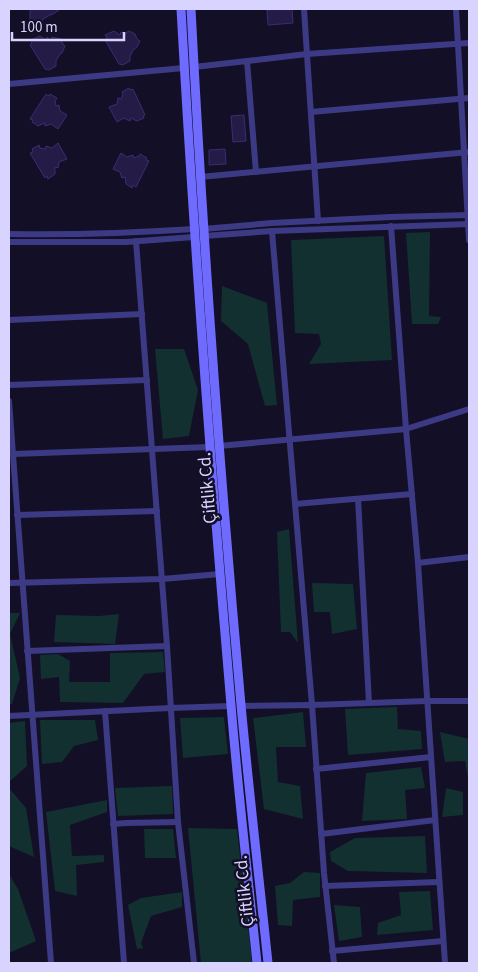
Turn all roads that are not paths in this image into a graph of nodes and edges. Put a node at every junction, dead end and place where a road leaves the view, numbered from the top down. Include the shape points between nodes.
1 (181, 9) edge
2 (190, 9) edge
3 (304, 9) edge
4 (456, 9) edge
5 (458, 43) junction
6 (469, 43) edge
7 (306, 54) junction
8 (247, 61) junction
9 (189, 67) junction
10 (9, 84) edge
11 (469, 98) edge
12 (461, 99) junction
13 (310, 112) junction
14 (467, 152) edge
15 (314, 166) junction
16 (256, 172) junction
17 (200, 177) junction
18 (468, 215) edge
19 (318, 221) junction
20 (469, 224) edge
21 (391, 226) junction
22 (272, 231) junction
23 (199, 233) junction
24 (9, 234) edge
25 (469, 240) edge
26 (136, 241) junction
27 (9, 242) edge
28 (142, 314) junction
29 (9, 320) edge
30 (147, 380) junction
31 (9, 385) edge
32 (9, 401) edge
33 (469, 409) edge
34 (406, 429) junction
35 (289, 441) junction
36 (215, 446) junction
37 (152, 449) junction
38 (13, 454) junction
39 (412, 494) junction
40 (358, 499) junction
41 (295, 504) junction
42 (157, 511) junction
43 (17, 515) junction
44 (469, 557) edge
45 (418, 563) junction
46 (220, 574) junction
47 (162, 579) junction
48 (22, 582) junction
49 (9, 583) edge
50 (167, 646) junction
51 (28, 650) junction
52 (427, 701) junction
53 (469, 701) edge
54 (369, 703) junction
55 (312, 705) junction
56 (231, 706) junction
57 (242, 706) junction
58 (170, 708) junction
59 (104, 711) junction
60 (32, 715) junction
61 (9, 716) edge
62 (431, 756) junction
63 (316, 769) junction
64 (435, 820) junction
65 (178, 822) junction
66 (113, 824) junction
67 (321, 834) junction
68 (439, 882) junction
69 (326, 886) junction
70 (443, 940) junction
71 (332, 951) junction
72 (51, 963) edge
73 (124, 963) edge
74 (194, 963) edge
75 (257, 963) edge
76 (268, 963) edge
77 (334, 963) edge
78 (445, 963) edge

1 - 9 street, Çiftlik Cd.
2 - 9 street, Çiftlik Cd.
3 - 7 street
4 - 5 street
5 - 6 street
5 - 7 street
5 - 12 street
7 - 8 street
7 - 13 street
8 - 9 street
8 - 16 street
9 - 10 street
9 - 17 street, Çiftlik Cd.
9 - 23 street, Çiftlik Cd.
11 - 12 street
12 - 13 street
12 - 14 street
13 - 15 street
14 - 15 street
14 - 18 street
15 - 16 street
15 - 19 street
16 - 17 street
17 - 23 street, Çiftlik Cd.
18 - 19 street
18 - 20 street
19 - 23 street
20 - 21 street
20 - 25 street
21 - 22 street
21 - 34 street
22 - 23 street
22 - 35 street
23 - 24 street
23 - 26 street
23 - 36 street, Çiftlik Cd.
26 - 27 street
26 - 28 street
28 - 29 street
28 - 30 street
30 - 31 street
30 - 37 street
32 - 38 street
33 - 34 street
34 - 35 street
34 - 39 street
35 - 36 street
35 - 41 street
36 - 37 street
36 - 46 street, Çiftlik Cd.
36 - 57 street, Çiftlik Cd.
37 - 38 street
37 - 42 street
38 - 43 street
39 - 40 street
39 - 45 street
40 - 41 street
40 - 54 street
41 - 55 street
42 - 43 street
42 - 47 street
43 - 48 street
44 - 45 street
45 - 52 street
46 - 47 street
46 - 56 street, Çiftlik Cd.
47 - 48 street
47 - 50 street
48 - 49 street
48 - 51 street
50 - 51 street
50 - 58 street
51 - 60 street
52 - 53 street
52 - 54 street
52 - 62 street
54 - 55 street
55 - 57 street
55 - 63 street
56 - 57 street
56 - 58 street
56 - 75 street, Çiftlik Cd.
57 - 76 street, Çiftlik Cd.
58 - 59 street
58 - 65 street
59 - 60 street
59 - 66 street
60 - 61 street
60 - 72 street
62 - 63 street
62 - 64 street
63 - 67 street
64 - 67 street
64 - 68 street
65 - 66 street
65 - 74 street
66 - 73 street
67 - 69 street
68 - 69 street
68 - 70 street
69 - 71 street
70 - 71 street
70 - 78 street
71 - 77 street

